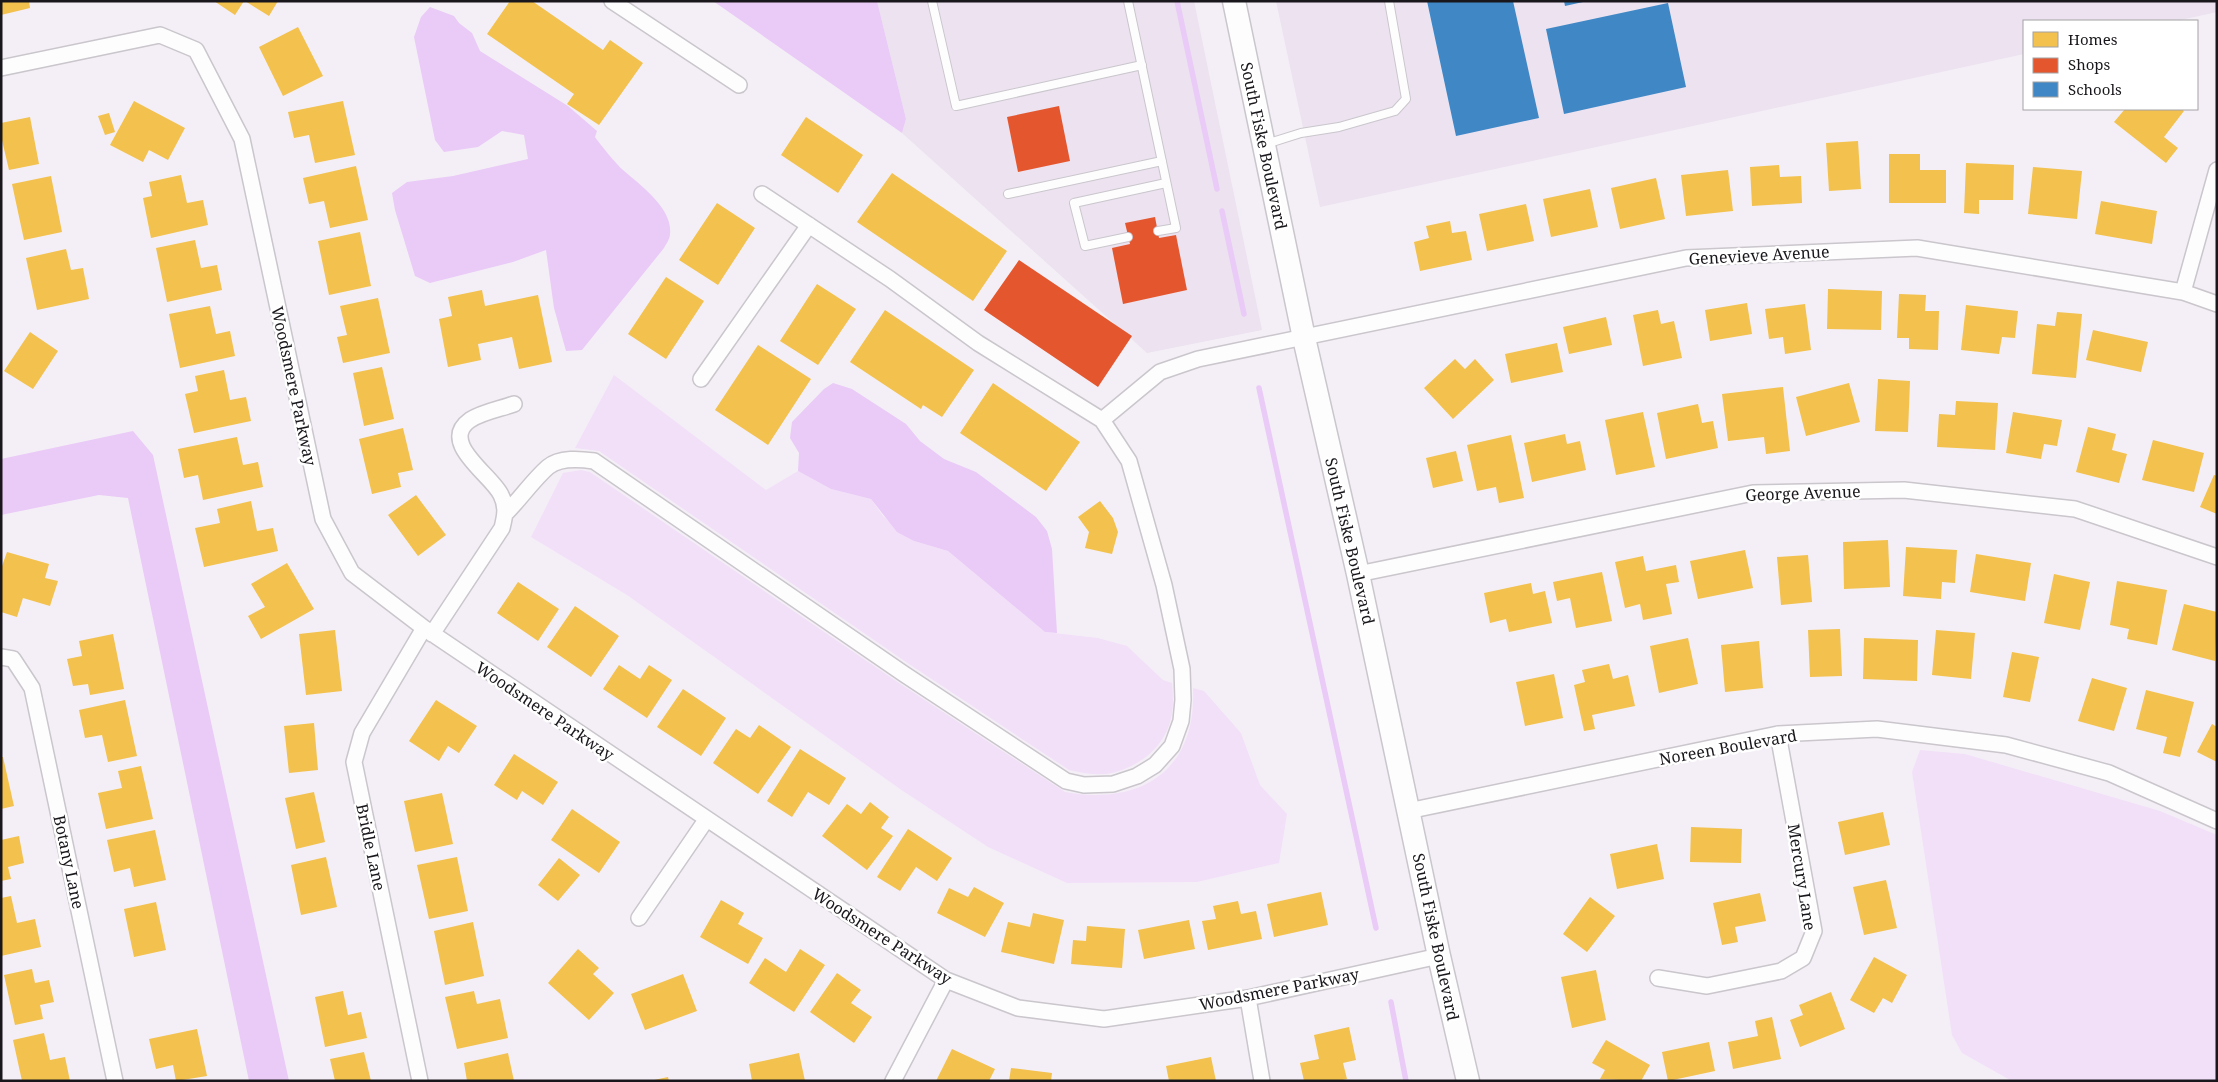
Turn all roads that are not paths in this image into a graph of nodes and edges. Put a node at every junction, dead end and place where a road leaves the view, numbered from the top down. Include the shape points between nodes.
1 (612, 1) edge
2 (932, 1) edge
3 (1128, 1) edge
4 (1234, 1) edge
5 (1389, 1) edge
6 (1142, 65) junction
7 (1, 68) edge
8 (738, 85) dead end
9 (1264, 145) junction
10 (1162, 161) junction
11 (2217, 170) edge
12 (1166, 183) junction
13 (762, 194) dead end
14 (1008, 194) dead end
15 (809, 225) junction
16 (1158, 231) dead end
17 (1128, 237) dead end
18 (2184, 292) junction
19 (2217, 304) edge
20 (1304, 338) junction
21 (701, 379) dead end
22 (514, 404) dead end
23 (1102, 420) junction
24 (506, 513) junction
25 (2217, 557) edge
26 (1358, 574) junction
27 (428, 631) junction
28 (1, 657) edge
29 (1778, 734) junction
30 (1408, 811) junction
31 (706, 820) junction
32 (2217, 821) edge
33 (639, 918) dead end
34 (1439, 956) junction
35 (1658, 978) dead end
36 (946, 980) junction
37 (1248, 998) junction
38 (115, 1081) edge
39 (420, 1081) edge
40 (893, 1081) edge
41 (1262, 1081) edge
42 (1468, 1081) edge

1 - 8 street
2 - 6 lane via 956,106
3 - 6 lane
4 - 9 main road, South Fiske Boulevard
5 - 9 lane via 1406,99 1395,111
6 - 10 lane
7 - 27 street, Woodsmere Parkway via 160,36 196,50 242,139 323,519 352,573
9 - 20 main road, South Fiske Boulevard
10 - 12 lane
10 - 14 lane
11 - 18 street
12 - 16 lane via 1176,228
12 - 17 lane via 1074,203 1086,246
13 - 15 street
15 - 21 street
15 - 23 street via 978,344
18 - 19 street, Genevieve Avenue
18 - 20 street, Genevieve Avenue via 1918,248 1686,258
20 - 23 street, Genevieve Avenue via 1198,359 1160,372
20 - 26 main road, South Fiske Boulevard
22 - 24 street via 471,420 462,428 460,439 472,462 501,494
23 - 24 street via 1130,461 1164,586 1182,669 1183,700 1181,721 1172,746 1155,765 1137,776 1113,784 1084,785 1066,781 594,461 567,460 550,466
24 - 27 street, Bridle Lane via 502,528
25 - 26 street, George Avenue via 2075,510 1885,490 1753,493
26 - 30 main road, South Fiske Boulevard
27 - 31 street, Woodsmere Parkway
27 - 39 street, Bridle Lane via 362,733 354,762
28 - 38 street, Botany Lane via 12,660 32,688
29 - 30 street, Noreen Boulevard
29 - 32 street, Noreen Boulevard via 1877,729 2006,745 2109,773
29 - 35 street, Mercury Lane via 1814,932 1803,958 1782,971 1707,986
30 - 34 main road, South Fiske Boulevard
31 - 33 street
31 - 36 street, Woodsmere Parkway
34 - 37 street, Woodsmere Parkway
34 - 42 main road, South Fiske Boulevard
36 - 37 street, Woodsmere Parkway via 1018,1008 1104,1019
36 - 40 street
37 - 41 street

